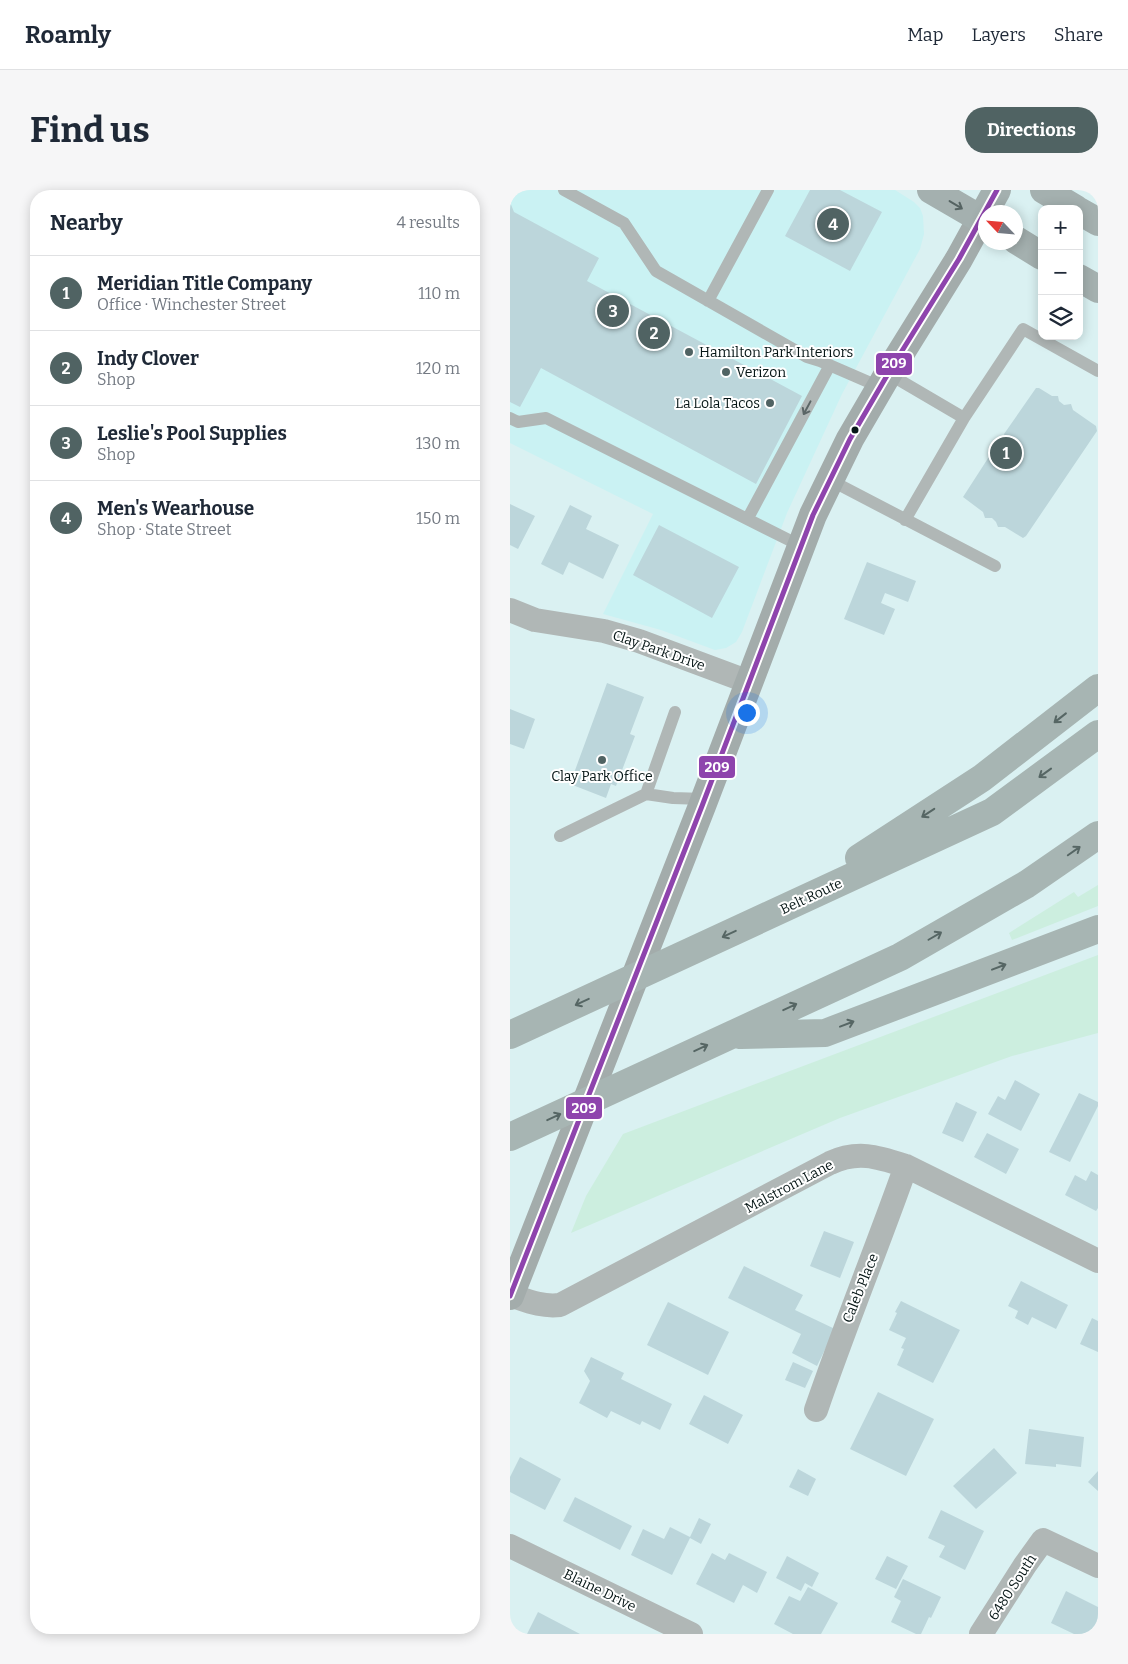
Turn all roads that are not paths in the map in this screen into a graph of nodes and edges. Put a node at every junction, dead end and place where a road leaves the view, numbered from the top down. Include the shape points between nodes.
1 (564, 190) edge
2 (768, 190) edge
3 (931, 190) edge
4 (997, 190) edge
5 (1044, 190) edge
6 (990, 205) edge
7 (1069, 205) edge
8 (1083, 213) edge
9 (978, 218) edge
10 (1098, 222) edge
11 (978, 229) edge
12 (1023, 244) edge
13 (1038, 254) edge
14 (1083, 280) edge
15 (1098, 289) edge
16 (708, 301) junction
17 (830, 365) junction
18 (1098, 371) edge
19 (884, 380) junction
20 (510, 418) edge
21 (964, 418) junction
22 (830, 480) junction
23 (748, 518) junction
24 (905, 520) junction
25 (801, 546) junction
26 (995, 566) dead end
27 (510, 610) edge
28 (749, 682) junction
29 (1098, 688) edge
30 (675, 712) dead end
31 (1098, 734) edge
32 (646, 794) junction
33 (703, 802) junction
34 (1098, 835) edge
35 (560, 836) dead end
36 (774, 913) junction
37 (1098, 929) edge
38 (729, 1035) junction
39 (510, 1036) edge
40 (510, 1137) edge
41 (906, 1166) junction
42 (1098, 1261) edge
43 (510, 1295) edge
44 (816, 1410) dead end
45 (510, 1546) edge
46 (1098, 1566) edge
47 (691, 1634) edge
48 (981, 1634) edge

1 - 16 lane via 624,223 656,271
2 - 16 lane
3 -> 9 main road
4 - 6 main road
5 - 7 main road
8 - 10 main road
11 - 19 main road
12 - 13 main road
14 - 15 main road
16 - 17 lane via 807,357
17 - 19 lane
17 -> 23 lane
18 - 21 lane via 1023,329
19 - 21 lane
19 - 22 main road
20 - 23 lane via 518,422 546,418
21 - 24 lane
22 - 24 lane
22 - 25 main road
23 - 25 lane
24 - 26 lane
25 - 28 main road
27 - 28 street, Clay Park Drive via 535,620 604,631 639,641
28 - 33 main road
29 -> 36 highway via 982,778
30 - 32 lane
31 -> 36 highway, Belt Route via 992,812
32 - 33 lane
32 - 35 lane
33 - 43 main road
38 -> 34 highway via 900,956 1027,884
36 -> 39 highway, Belt Route
38 -> 37 highway via 825,1033
40 -> 38 highway
41 - 42 street, Malstrom Lane
41 - 43 street, Malstrom Lane via 862,1155 844,1157 560,1305 548,1307
41 - 44 street, Caleb Place
45 - 47 street, Blaine Drive
46 - 48 street, 6480 South via 1043,1540

